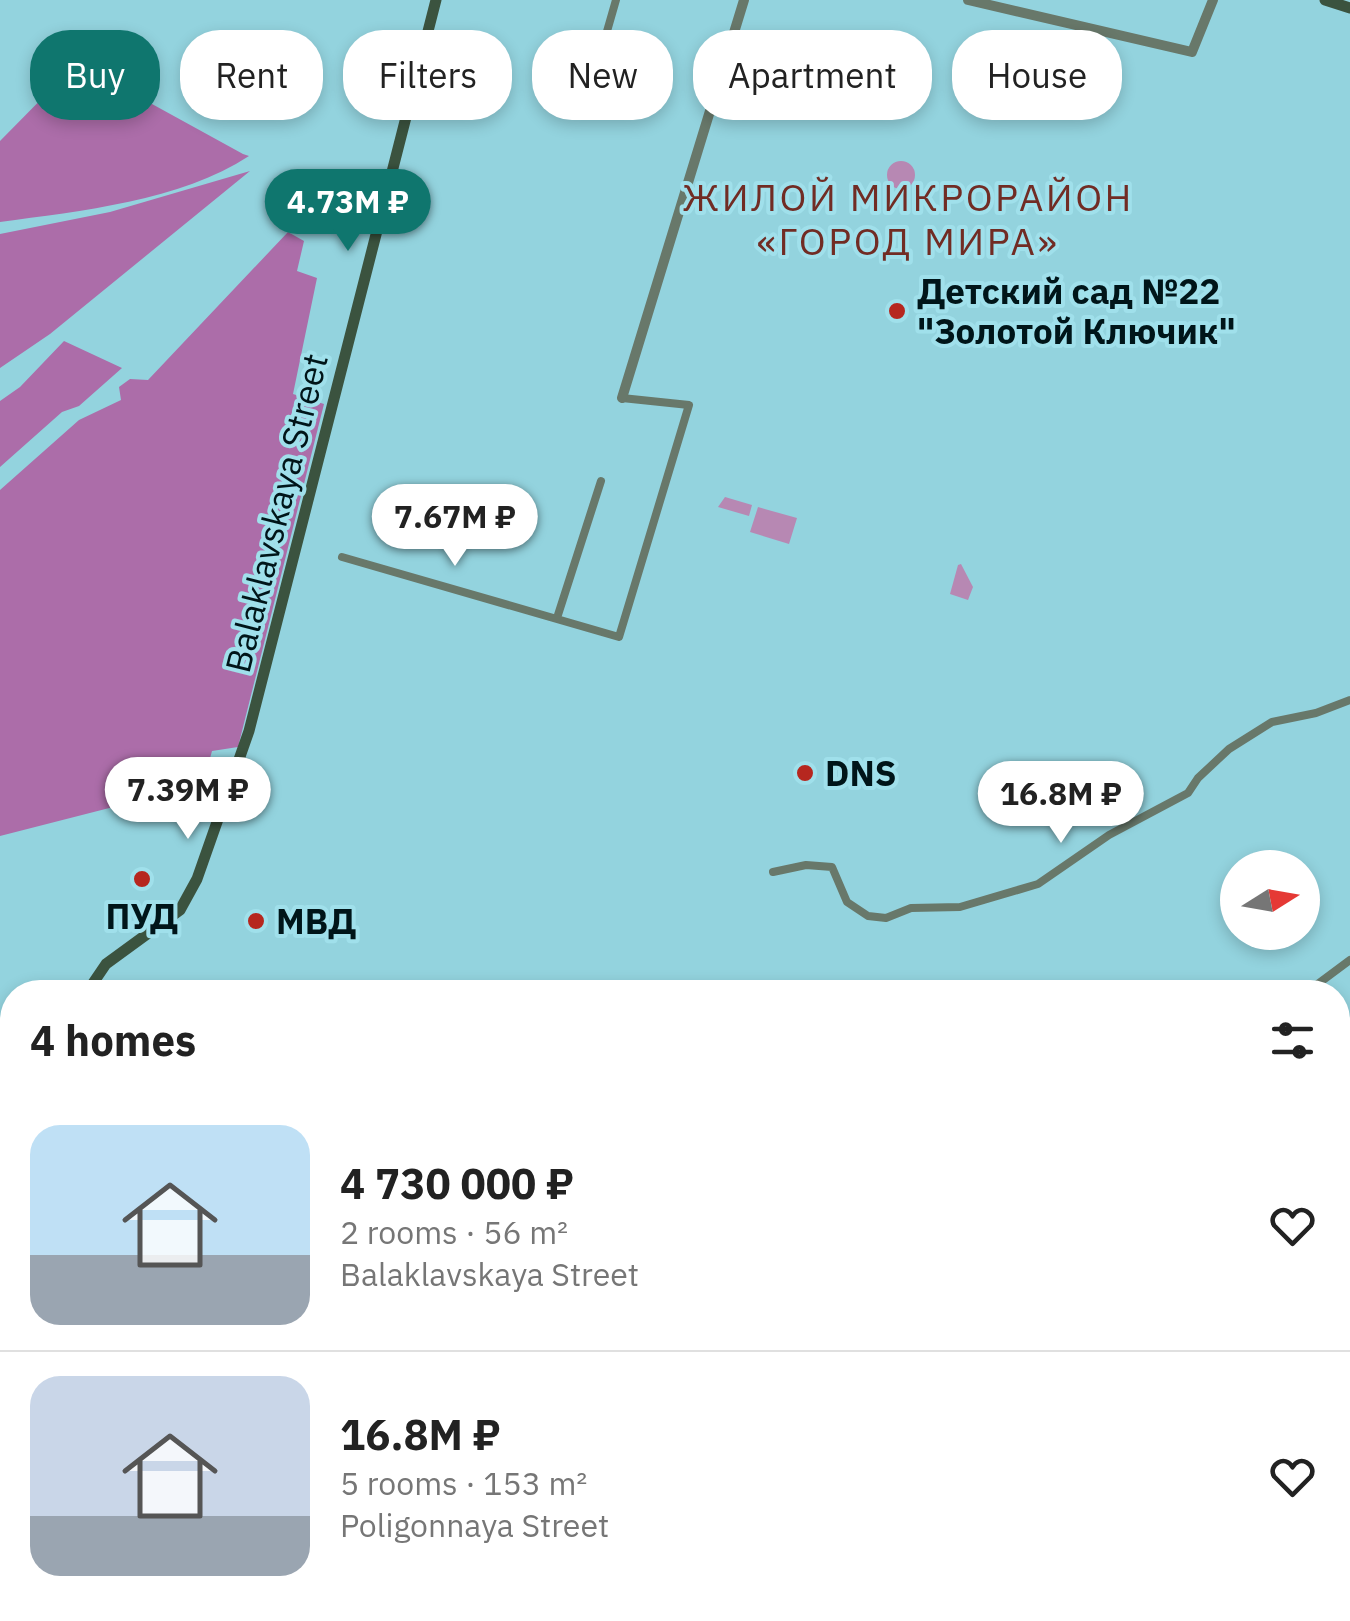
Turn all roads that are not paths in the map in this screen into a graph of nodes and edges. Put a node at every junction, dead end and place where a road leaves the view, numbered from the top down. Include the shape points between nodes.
1 (436, 0) edge
2 (616, 0) edge
3 (744, 0) edge
4 (968, 0) edge
5 (1214, 0) edge
6 (1324, 0) edge
7 (1350, 8) edge
8 (607, 30) edge
9 (622, 398) joint
10 (601, 481) dead end
11 (342, 557) dead end
12 (557, 618) junction
13 (1350, 700) edge
14 (773, 872) dead end
15 (1350, 960) edge
16 (95, 980) edge
17 (1323, 980) edge

1 - 16 main road, Balaklavskaya Street via 249,731 198,879 180,910 106,964
2 - 8 street
3 - 9 street
4 - 5 street via 1192,52
6 - 7 main road
9 - 12 street via 689,405 684,426 619,636
10 - 12 street
11 - 12 street
13 - 14 street via 1272,722 1229,749 1188,793 1108,835 1038,884 960,907 911,908 886,918 847,902 832,867
15 - 17 street

